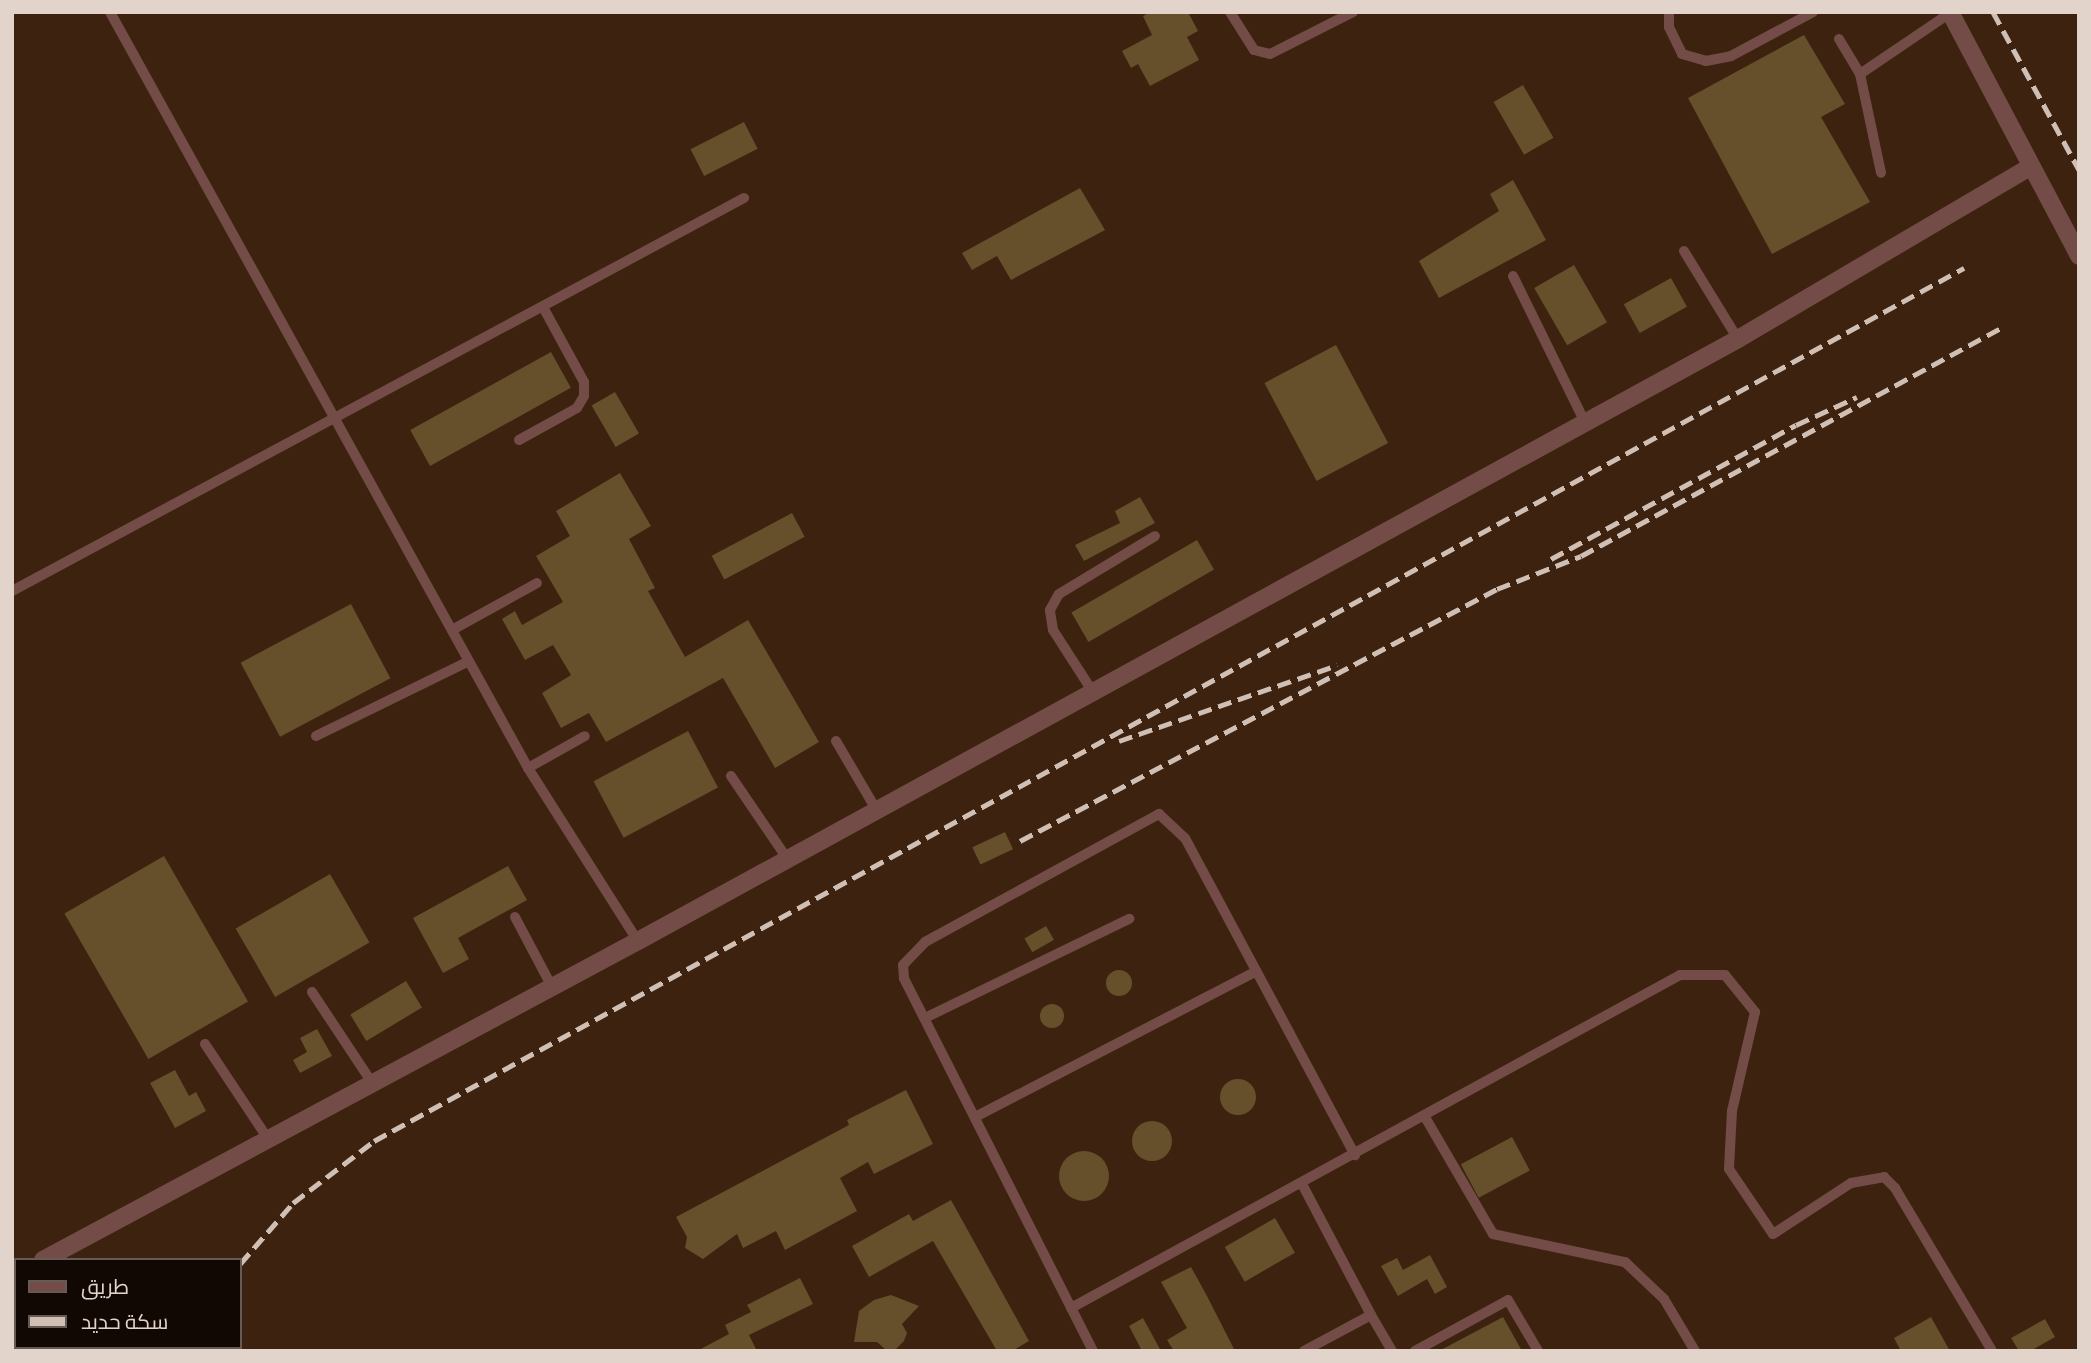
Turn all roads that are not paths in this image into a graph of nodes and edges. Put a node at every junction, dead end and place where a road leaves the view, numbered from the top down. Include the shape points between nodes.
1 (110, 12) edge
2 (1230, 12) edge
3 (1353, 12) edge
4 (1669, 12) edge
5 (1813, 12) edge
6 (1950, 13) edge
7 (1839, 39) dead end
8 (1860, 74) junction
9 (2031, 167) junction
10 (1881, 173) dead end
11 (744, 198) dead end
12 (1684, 251) dead end
13 (2079, 256) edge
14 (1513, 276) dead end
15 (543, 307) junction
16 (1738, 339) junction
17 (335, 419) junction
18 (1584, 420) junction
19 (519, 440) dead end
20 (1156, 536) dead end
21 (537, 583) dead end
22 (12, 591) edge
23 (452, 630) junction
24 (469, 662) junction
25 (1091, 689) junction
26 (316, 736) dead end
27 (585, 736) dead end
28 (836, 741) dead end
29 (528, 768) junction
30 (731, 776) dead end
31 (877, 811) junction
32 (786, 857) junction
33 (514, 917) dead end
34 (1129, 919) dead end
35 (638, 942) junction
36 (1255, 972) junction
37 (552, 987) junction
38 (312, 992) dead end
39 (927, 1017) junction
40 (205, 1044) dead end
41 (371, 1081) junction
42 (977, 1116) junction
43 (1425, 1116) junction
44 (268, 1139) junction
45 (1355, 1154) junction
46 (1302, 1184) junction
47 (47, 1258) edge
48 (1071, 1308) junction
49 (1371, 1315) junction
50 (1093, 1351) edge
51 (1304, 1351) edge
52 (1392, 1351) edge
53 (1415, 1351) edge
54 (1538, 1351) edge
55 (1695, 1351) edge
56 (1993, 1351) edge

1 - 17 lane
2 - 3 lane via 1254,50 1270,54
4 - 5 lane via 1669,27 1682,54 1706,61 1731,56
6 - 8 lane
6 - 9 street
7 - 8 lane
8 - 10 lane
9 - 13 street
9 - 16 street
11 - 15 lane
12 - 16 lane
14 - 18 lane
15 - 17 lane
15 - 19 lane via 584,382 584,396 577,408
16 - 18 street
17 - 22 lane
17 - 23 lane
18 - 25 street
20 - 25 lane via 1059,594 1049,610 1052,630
21 - 23 lane
23 - 24 lane
24 - 26 lane
24 - 29 lane
25 - 31 street
27 - 29 lane
28 - 31 lane
29 - 35 lane
30 - 32 lane
31 - 32 street
32 - 35 street
33 - 37 lane
34 - 39 lane
35 - 37 street
36 - 39 lane via 1185,838 1159,814 909,954 903,965 904,978
36 - 42 lane
36 - 45 lane
37 - 41 street
38 - 41 lane
39 - 42 lane
40 - 44 lane
41 - 44 street
42 - 48 lane
43 - 45 lane
43 - 55 lane via 1493,1234 1625,1262 1664,1299
43 - 56 lane via 1681,975 1725,975 1755,1012 1732,1111 1729,1169 1773,1234 1851,1183 1884,1177
44 - 47 street
45 - 46 lane
46 - 48 lane
46 - 49 lane
48 - 50 lane
49 - 51 lane
49 - 52 lane
53 - 54 lane via 1508,1300

